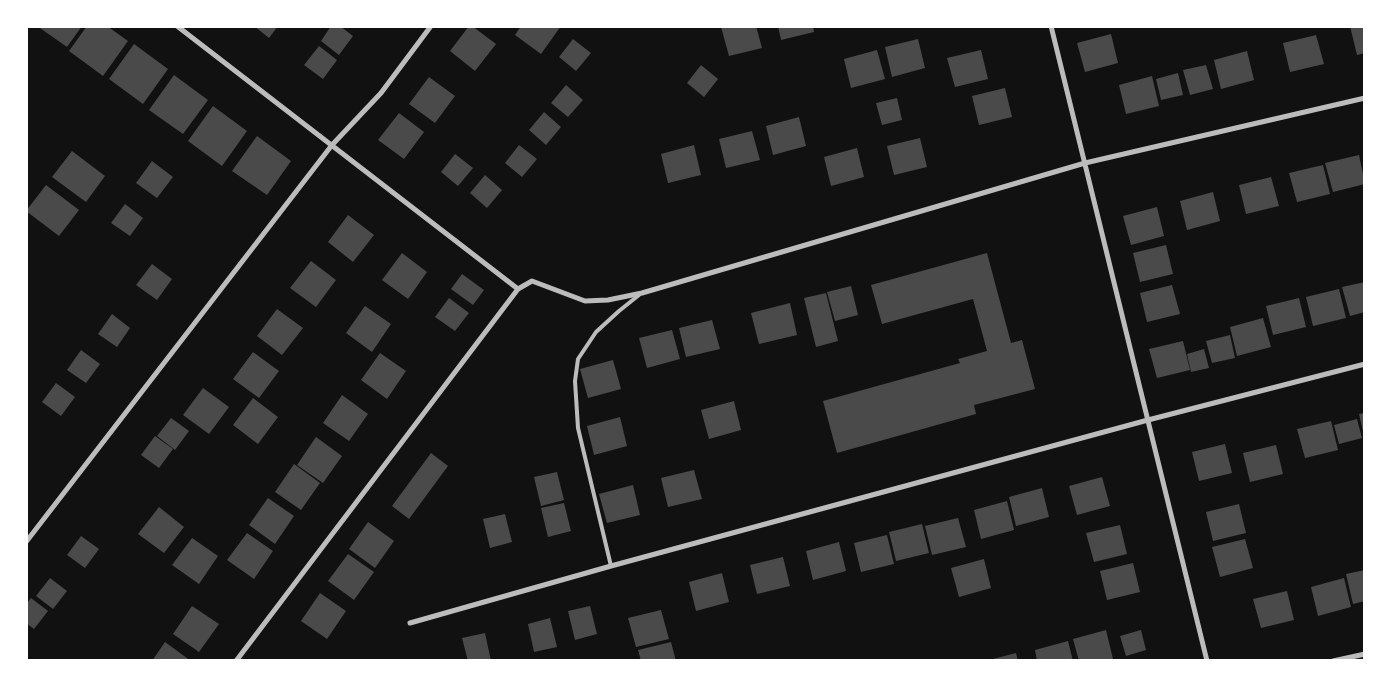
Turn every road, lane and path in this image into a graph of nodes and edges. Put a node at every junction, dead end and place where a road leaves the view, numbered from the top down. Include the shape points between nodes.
1 (177, 26) edge
2 (431, 26) edge
3 (1051, 26) edge
4 (1365, 98) edge
5 (332, 145) junction
6 (1085, 163) junction
7 (518, 289) junction
8 (642, 293) junction
9 (1365, 364) edge
10 (1148, 420) junction
11 (26, 542) edge
12 (611, 566) junction
13 (410, 623) dead end
14 (1365, 654) edge
15 (1205, 660) edge
16 (236, 661) edge
17 (1333, 661) edge

1 - 5 street
2 - 5 street via 381,93
3 - 6 street
4 - 6 street
5 - 7 street
5 - 11 street
6 - 8 street
6 - 10 street
7 - 8 street via 532,281 585,301
7 - 16 street
8 - 12 lane via 596,332 578,359 575,382 578,428
9 - 10 street
10 - 12 street
10 - 15 street
12 - 13 street
14 - 17 street

